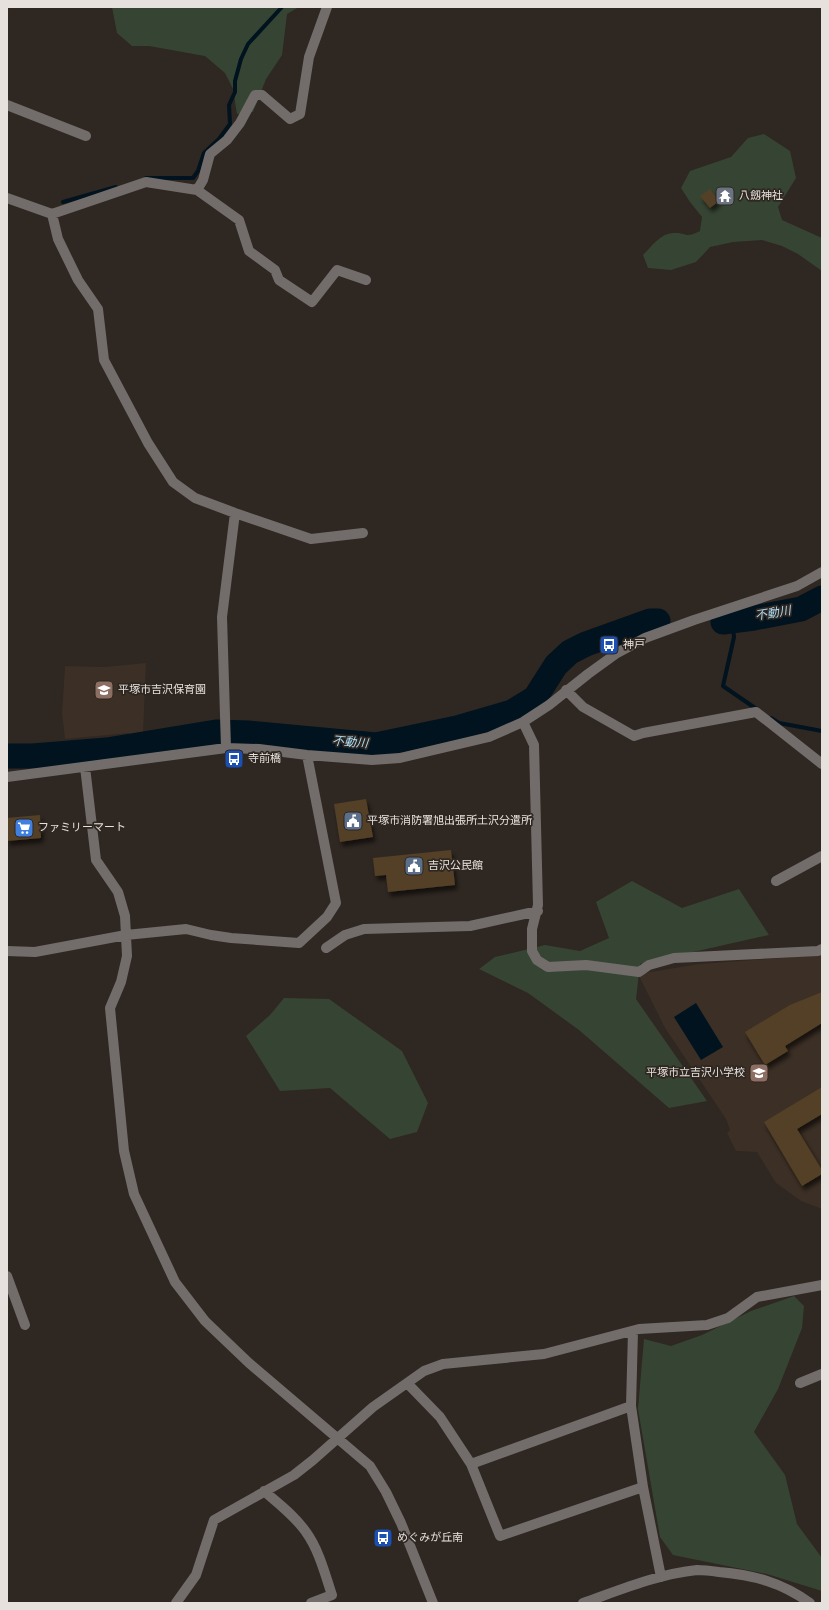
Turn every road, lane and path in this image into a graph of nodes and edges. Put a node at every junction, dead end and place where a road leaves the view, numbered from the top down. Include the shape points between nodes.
1 (327, 7) edge
2 (7, 105) edge
3 (86, 136) dead end
4 (198, 190) junction
5 (7, 198) edge
6 (52, 214) junction
7 (366, 280) dead end
8 (235, 513) junction
9 (363, 533) dead end
10 (822, 572) edge
11 (566, 690) junction
12 (523, 722) junction
13 (226, 748) junction
14 (307, 755) junction
15 (822, 764) edge
16 (85, 767) junction
17 (7, 777) edge
18 (822, 856) edge
19 (776, 881) dead end
20 (538, 911) junction
21 (126, 935) junction
22 (326, 948) dead end
23 (822, 949) edge
24 (7, 951) edge
25 (7, 1276) edge
26 (822, 1285) edge
27 (25, 1325) dead end
28 (633, 1331) junction
29 (822, 1374) edge
30 (407, 1383) junction
31 (800, 1383) dead end
32 (631, 1406) junction
33 (337, 1439) junction
34 (471, 1464) junction
35 (643, 1487) junction
36 (264, 1491) junction
37 (661, 1577) junction
38 (176, 1603) edge
39 (311, 1603) edge
40 (433, 1603) edge
41 (583, 1603) edge
42 (810, 1603) edge

1 - 4 street via 309,57 300,114 290,119 262,95 255,95 227,140 210,154
2 - 3 street
4 - 6 street via 146,182
4 - 7 street via 239,220 249,251 275,270 279,280 312,302 337,270
5 - 6 street
6 - 8 street via 61,246 78,280 98,310 104,360 148,443 173,482 195,498
8 - 9 street via 311,539
8 - 13 street via 222,617
10 - 11 street via 797,586 644,638 617,653
11 - 12 street via 549,706
11 - 15 street via 583,707 634,736 756,712
12 - 14 street via 489,737 400,758 372,760
12 - 20 street via 534,745
13 - 14 street
13 - 16 street
14 - 21 street via 336,903 327,917 299,943 225,937 186,929
16 - 17 street
16 - 21 street via 96,860 118,892 125,916
18 - 19 street
20 - 22 street via 470,926 364,930 345,935
20 - 23 street via 532,929 532,951 537,960 548,966 586,965 639,972 649,965 674,958
21 - 24 street via 35,952
21 - 33 street via 127,956 121,982 110,1008 124,1151 134,1194 175,1282 205,1321
25 - 27 street
26 - 28 street via 757,1297 728,1318 707,1325
28 - 30 street via 544,1354 443,1364 424,1371
28 - 32 street
29 - 31 street
30 - 33 street via 373,1406
30 - 34 street via 440,1417
32 - 34 street
32 - 35 street
33 - 36 street via 294,1475
33 - 40 street via 370,1466 386,1492
34 - 35 street via 500,1536
35 - 37 street
36 - 38 street via 214,1520 196,1575
36 - 39 street via 306,1532 317,1552 332,1595
37 - 41 street
37 - 42 street via 698,1570 743,1574 776,1583

